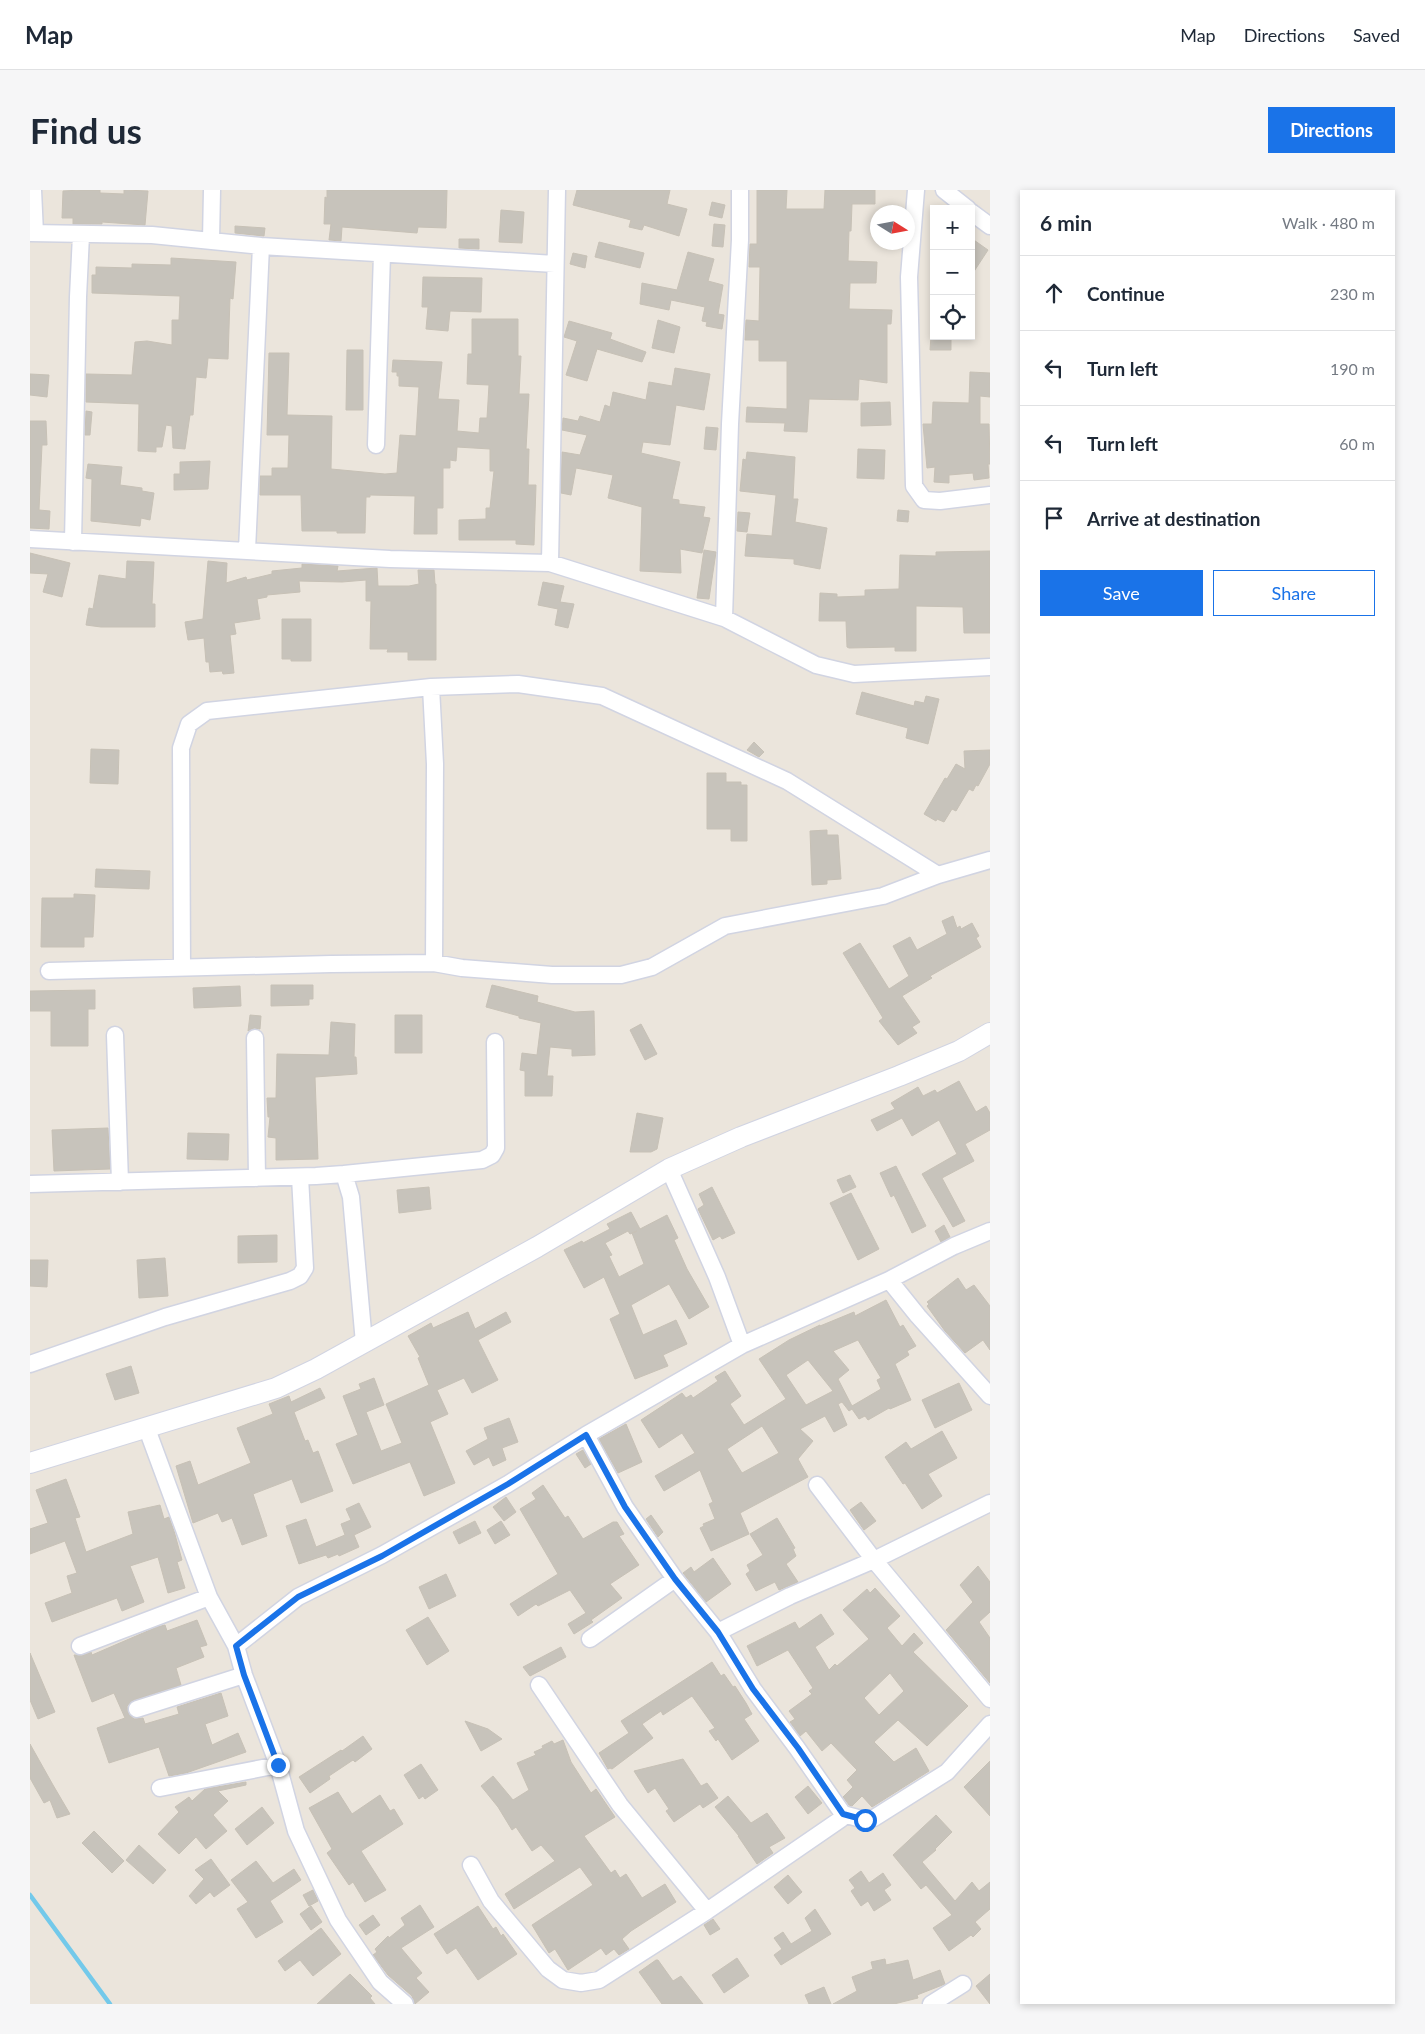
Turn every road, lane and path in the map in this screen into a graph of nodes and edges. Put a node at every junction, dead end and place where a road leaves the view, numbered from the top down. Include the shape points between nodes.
1 (33, 190) edge
2 (212, 190) edge
3 (557, 190) edge
4 (740, 190) edge
5 (916, 190) edge
6 (944, 190) edge
7 (963, 205) edge
8 (975, 215) edge
9 (990, 226) edge
10 (32, 233) edge
11 (82, 235) junction
12 (211, 241) junction
13 (261, 246) junction
14 (382, 254) junction
15 (555, 264) junction
16 (376, 445) dead end
17 (990, 495) edge
18 (30, 540) edge
19 (73, 542) junction
20 (247, 550) junction
21 (550, 563) junction
22 (724, 618) junction
23 (990, 667) edge
24 (431, 687) junction
25 (990, 860) edge
26 (938, 876) junction
27 (434, 963) junction
28 (182, 968) junction
29 (49, 971) dead end
30 (990, 1032) edge
31 (115, 1035) dead end
32 (255, 1038) dead end
33 (495, 1042) dead end
34 (669, 1169) junction
35 (344, 1174) junction
36 (300, 1177) junction
37 (257, 1178) junction
38 (120, 1182) junction
39 (30, 1184) edge
40 (990, 1231) edge
41 (889, 1280) junction
42 (364, 1343) junction
43 (742, 1344) junction
44 (30, 1364) edge
45 (990, 1396) edge
46 (147, 1429) junction
47 (586, 1435) junction
48 (30, 1463) edge
49 (817, 1485) dead end
50 (990, 1502) edge
51 (874, 1560) junction
52 (675, 1579) junction
53 (208, 1597) junction
54 (718, 1632) junction
55 (590, 1639) dead end
56 (80, 1646) dead end
57 (236, 1646) junction
58 (244, 1675) junction
59 (539, 1685) dead end
60 (990, 1700) edge
61 (137, 1709) dead end
62 (990, 1724) edge
63 (278, 1765) junction
64 (160, 1788) dead end
65 (843, 1814) junction
66 (470, 1866) dead end
67 (707, 1911) junction
68 (963, 1984) dead end
69 (405, 2004) edge
70 (931, 2004) edge

1 - 10 street
2 - 12 street
3 - 15 street
4 - 22 street
5 - 17 street via 909,277 914,486 924,500
6 - 7 street
8 - 9 street
10 - 11 street
11 - 12 street
11 - 19 street
12 - 13 street
13 - 14 street
13 - 20 street
14 - 15 street
14 - 16 street
15 - 21 street
18 - 19 street
19 - 20 street
20 - 21 street via 390,559
21 - 22 street
22 - 23 street via 816,665 854,674
24 - 26 street via 518,684 602,696 787,781
24 - 27 street via 435,764
24 - 28 street via 207,711 189,724 181,748
25 - 26 street
26 - 27 street via 883,896 725,926 652,967 621,975 552,975
27 - 28 street
28 - 29 street
30 - 34 street via 950,1055 741,1137
31 - 38 street
32 - 37 street
33 - 35 street via 496,1148 492,1155 482,1160
34 - 42 street
34 - 43 street via 717,1277
35 - 36 street
35 - 42 street via 351,1197
36 - 37 street
36 - 44 street via 305,1268 300,1276 164,1317
37 - 38 street
38 - 39 street
40 - 41 street
41 - 43 street
41 - 45 street
42 - 46 street via 276,1388
43 - 47 street
46 - 48 street
46 - 53 street
47 - 52 street via 625,1507
47 - 57 street via 382,1556 298,1597
49 - 51 street
50 - 51 street
51 - 54 street via 790,1596
51 - 60 street
52 - 54 street
52 - 55 street
53 - 56 street
53 - 57 street
54 - 65 street via 753,1689
57 - 58 street
58 - 61 street
58 - 63 street
59 - 67 street via 620,1805
62 - 65 street via 947,1772 874,1818 865,1820
63 - 64 street
63 - 69 street via 296,1831 338,1920 380,1982
65 - 67 street via 841,1819
66 - 67 street via 491,1901 548,1969 563,1980 581,1983 599,1980
68 - 70 street

